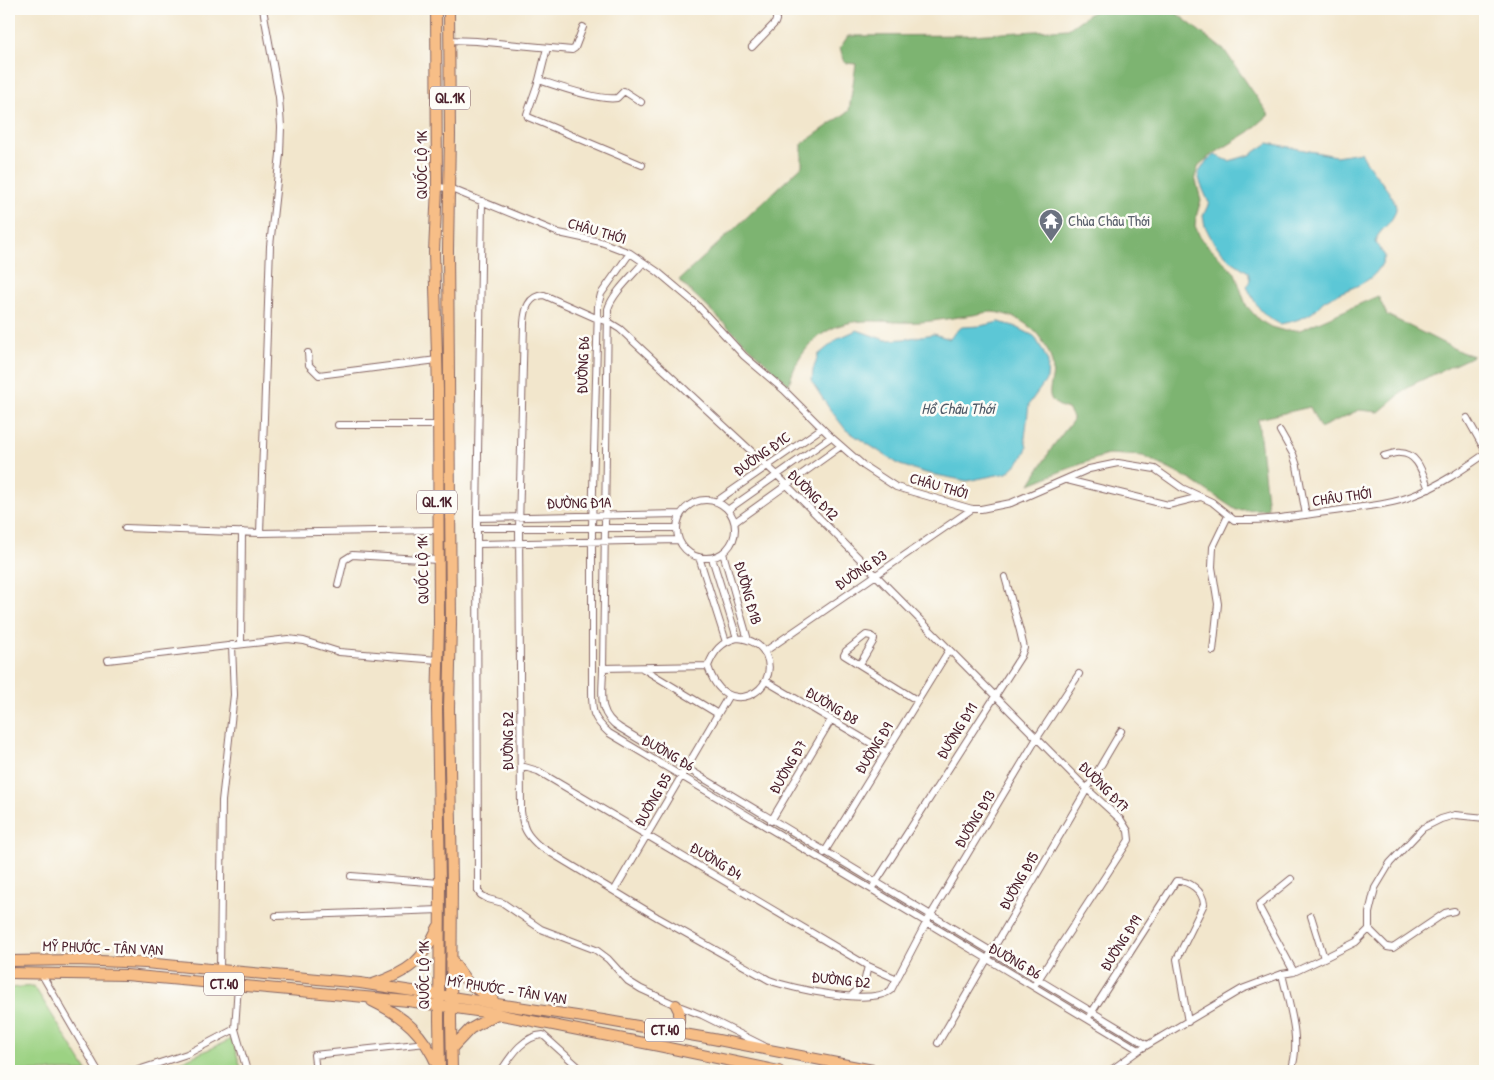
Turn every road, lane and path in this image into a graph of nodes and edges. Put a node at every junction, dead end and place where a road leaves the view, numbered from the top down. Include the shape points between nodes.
1 (264, 9) edge
2 (436, 9) edge
3 (449, 9) edge
4 (776, 9) edge
5 (583, 28) dead end
6 (449, 40) junction
7 (752, 47) dead end
8 (547, 48) junction
9 (540, 80) junction
10 (641, 102) dead end
11 (642, 165) dead end
12 (437, 187) junction
13 (449, 188) junction
14 (482, 201) junction
15 (630, 253) junction
16 (643, 262) junction
17 (598, 319) junction
18 (607, 321) junction
19 (308, 353) dead end
20 (437, 360) junction
21 (606, 384) junction
22 (595, 385) junction
23 (1468, 418) dead end
24 (338, 425) dead end
25 (438, 425) junction
26 (822, 428) junction
27 (1280, 430) dead end
28 (831, 437) junction
29 (841, 446) junction
30 (1485, 452) edge
31 (594, 454) junction
32 (605, 454) junction
33 (1384, 456) dead end
34 (767, 466) junction
35 (777, 476) junction
36 (1067, 480) junction
37 (786, 485) junction
38 (1429, 489) junction
39 (1200, 497) junction
40 (717, 501) junction
41 (729, 509) junction
42 (972, 509) junction
43 (680, 514) junction
44 (593, 515) junction
45 (605, 515) junction
46 (1306, 515) junction
47 (1228, 516) junction
48 (519, 517) junction
49 (477, 518) junction
50 (735, 522) junction
51 (125, 528) dead end
52 (477, 528) junction
53 (519, 528) junction
54 (592, 528) junction
55 (604, 528) junction
56 (676, 528) junction
57 (437, 530) junction
58 (242, 532) junction
59 (260, 533) junction
60 (604, 540) junction
61 (679, 540) junction
62 (592, 541) junction
63 (519, 542) junction
64 (478, 544) junction
65 (723, 553) junction
66 (699, 557) junction
67 (712, 558) junction
68 (438, 560) junction
69 (875, 576) junction
70 (1005, 577) dead end
71 (338, 585) dead end
72 (735, 596) junction
73 (725, 599) junction
74 (714, 604) junction
75 (592, 626) junction
76 (603, 626) junction
77 (737, 638) junction
78 (748, 640) junction
79 (726, 642) junction
80 (241, 644) junction
81 (232, 645) junction
82 (949, 650) junction
83 (1214, 651) dead end
84 (764, 652) junction
85 (108, 660) dead end
86 (438, 660) junction
87 (860, 664) junction
88 (708, 666) junction
89 (641, 667) junction
90 (602, 668) junction
91 (1079, 674) dead end
92 (766, 681) junction
93 (592, 687) junction
94 (603, 687) junction
95 (729, 695) junction
96 (994, 695) junction
97 (918, 701) junction
98 (718, 714) junction
99 (831, 720) junction
100 (1121, 731) dead end
101 (628, 732) junction
102 (1038, 738) junction
103 (622, 741) junction
104 (886, 752) junction
105 (521, 766) junction
106 (687, 768) junction
107 (682, 776) junction
108 (1087, 789) junction
109 (737, 798) junction
110 (732, 805) junction
111 (1485, 818) edge
112 (772, 819) junction
113 (768, 827) junction
114 (648, 834) junction
115 (825, 851) junction
116 (820, 858) junction
117 (351, 876) dead end
118 (1291, 879) dead end
119 (876, 882) junction
120 (440, 883) junction
121 (872, 889) junction
122 (614, 891) junction
123 (440, 910) junction
124 (1454, 911) dead end
125 (931, 915) junction
126 (276, 916) dead end
127 (1311, 916) dead end
128 (926, 923) junction
129 (439, 924) junction
130 (1369, 929) junction
131 (992, 952) junction
132 (1324, 958) junction
133 (451, 959) junction
134 (987, 959) junction
135 (9, 961) edge
136 (868, 966) junction
137 (220, 970) junction
138 (1294, 972) junction
139 (9, 973) edge
140 (41, 973) junction
141 (1282, 974) junction
142 (897, 979) junction
143 (1038, 980) junction
144 (238, 985) junction
145 (370, 985) junction
146 (1034, 986) junction
147 (439, 994) junction
148 (451, 996) junction
149 (851, 996) junction
150 (367, 998) junction
151 (676, 1005) junction
152 (439, 1006) junction
153 (451, 1007) junction
154 (498, 1009) junction
155 (1090, 1015) junction
156 (1188, 1022) junction
157 (557, 1027) junction
158 (235, 1029) junction
159 (670, 1031) junction
160 (544, 1035) junction
161 (426, 1043) junction
162 (938, 1043) dead end
163 (1147, 1045) junction
164 (452, 1048) junction
165 (772, 1050) junction
166 (1139, 1050) junction
167 (98, 1071) edge
168 (135, 1071) edge
169 (247, 1071) edge
170 (316, 1071) edge
171 (440, 1071) edge
172 (452, 1071) edge
173 (501, 1071) edge
174 (583, 1071) edge
175 (779, 1071) edge
176 (878, 1071) edge
177 (1110, 1071) edge
178 (1291, 1071) edge

1 - 59 street via 281,127 270,246
2 - 12 main road, QUỐC LỘ 1K / QL.1K
3 - 6 main road, QUỐC LỘ 1K / QL.1K
4 - 7 street via 775,23
5 - 8 street via 576,48
6 - 8 street
6 - 13 main road, QUỐC LỘ 1K / QL.1K
8 - 9 street
9 - 10 street via 609,98 617,98 624,90
9 - 11 street via 528,116
12 - 13 street, CHÂU THỚI
12 - 20 main road, QUỐC LỘ 1K / QL.1K via 434,252
13 - 14 street, CHÂU THỚI
13 - 133 main road, QUỐC LỘ 1K / QL.1K
14 - 15 street, CHÂU THỚI via 559,233
14 - 49 street
15 - 16 street, CHÂU THỚI
15 - 17 street, ĐƯỜNG Đ6 via 601,294
16 - 18 street, ĐƯỜNG Đ6 via 609,303
16 - 26 street, CHÂU THỚI via 696,304 744,356
17 - 18 street
17 - 22 street, ĐƯỜNG Đ6
17 - 48 street, ĐƯỜNG Đ2 via 544,295 530,301 526,308
18 - 21 street, ĐƯỜNG Đ6
18 - 34 street, ĐƯỜNG Đ12 via 620,329
19 - 20 street via 309,366 319,375
20 - 25 main road, QUỐC LỘ 1K / QL.1K
21 - 22 street
21 - 32 street, ĐƯỜNG Đ6
22 - 31 street, ĐƯỜNG Đ6
23 - 30 street
24 - 25 street
25 - 57 main road, QUỐC LỘ 1K / QL.1K
26 - 28 street, CHÂU THỚI
26 - 34 street, ĐƯỜNG Đ1C
27 - 46 street via 1297,466
28 - 29 street, CHÂU THỚI
28 - 35 street, ĐƯỜNG Đ1C
29 - 37 street
29 - 42 street, CHÂU THỚI via 896,487
30 - 38 street, CHÂU THỚI via 1458,473
31 - 32 street
31 - 44 street, ĐƯỜNG Đ6
32 - 45 street, ĐƯỜNG Đ6
33 - 38 street via 1401,452 1412,456
34 - 35 street, ĐƯỜNG Đ12
34 - 40 street, ĐƯỜNG Đ1C
35 - 37 street, ĐƯỜNG Đ12
35 - 41 street, ĐƯỜNG Đ1C
36 - 39 street via 1168,504
36 - 39 street, CHÂU THỚI via 1089,469 1118,463 1131,464 1155,469
36 - 42 street, CHÂU THỚI via 1011,503
37 - 50 street
37 - 69 street, ĐƯỜNG Đ12
38 - 46 street, CHÂU THỚI via 1380,504
39 - 47 street, CHÂU THỚI via 1212,502
40 - 41 street
40 - 43 street via 692,502
41 - 50 street
42 - 69 street, ĐƯỜNG Đ3
43 - 45 street, ĐƯỜNG Đ1A
43 - 56 street
44 - 45 street, ĐƯỜNG Đ1A
44 - 48 street, ĐƯỜNG Đ1A
44 - 54 street, ĐƯỜNG Đ6
45 - 55 street, ĐƯỜNG Đ6
46 - 47 street, CHÂU THỚI via 1246,520 1234,520
47 - 83 street via 1213,547 1212,567 1218,604
48 - 49 street, ĐƯỜNG Đ1A
48 - 53 street, ĐƯỜNG Đ2
49 - 52 street
50 - 65 street via 733,540
51 - 58 street
52 - 53 street, ĐƯỜNG Đ1A
52 - 64 street
53 - 54 street, ĐƯỜNG Đ1A
53 - 63 street, ĐƯỜNG Đ2
54 - 55 street, ĐƯỜNG Đ1A
54 - 62 street, ĐƯỜNG Đ6
55 - 56 street, ĐƯỜNG Đ1A
55 - 60 street, ĐƯỜNG Đ6
56 - 61 street
57 - 59 street
57 - 68 main road, QUỐC LỘ 1K / QL.1K
58 - 59 street
58 - 80 street
60 - 61 street
60 - 62 street
60 - 76 street, ĐƯỜNG Đ6
61 - 66 street via 687,551
62 - 63 street
62 - 75 street, ĐƯỜNG Đ6
63 - 64 street
63 - 105 street, ĐƯỜNG Đ2
64 - 151 street via 478,891 503,902 541,929 596,950 628,982
65 - 67 street
65 - 72 street, ĐƯỜNG Đ1B
66 - 67 street
66 - 74 street
67 - 73 street, ĐƯỜNG Đ1B
68 - 71 street via 352,555 344,560
68 - 86 main road, QUỐC LỘ 1K / QL.1K
69 - 82 street, ĐƯỜNG Đ12
69 - 84 street, ĐƯỜNG Đ3
70 - 96 street, ĐƯỜNG Đ11 via 1024,648
72 - 73 street
72 - 78 street, ĐƯỜNG Đ1B
73 - 74 street
73 - 77 street, ĐƯỜNG Đ1B
74 - 79 street
75 - 76 street
75 - 93 street, ĐƯỜNG Đ6
76 - 90 street, ĐƯỜNG Đ6
77 - 78 street
77 - 79 street
78 - 84 street
79 - 88 street via 715,651
80 - 81 street
80 - 86 street via 288,639 339,652
81 - 85 street
81 - 137 street via 234,695 222,801
82 - 96 street, ĐƯỜNG Đ12
82 - 97 street, ĐƯỜNG Đ9
84 - 92 street via 769,671
86 - 120 main road, QUỐC LỘ 1K / QL.1K
87 - 87 street via 844,653 866,635 871,636 873,642
87 - 97 street
88 - 89 street
88 - 95 street via 719,690
89 - 90 street
89 - 98 street
90 - 94 street, ĐƯỜNG Đ6
91 - 102 street, ĐƯỜNG Đ13
92 - 95 street via 753,694 744,697
92 - 99 street, ĐƯỜNG Đ8
93 - 94 street
93 - 103 street, ĐƯỜNG Đ6 via 592,708 597,722
94 - 101 street, ĐƯỜNG Đ6 via 605,714 611,722
95 - 98 street, ĐƯỜNG Đ5
96 - 102 street, ĐƯỜNG Đ17
96 - 119 street, ĐƯỜNG Đ11
97 - 104 street, ĐƯỜNG Đ9
98 - 106 street, ĐƯỜNG Đ5
99 - 104 street, ĐƯỜNG Đ8
99 - 112 street, ĐƯỜNG Đ7
100 - 108 street, ĐƯỜNG Đ15
101 - 103 street
101 - 106 street, ĐƯỜNG Đ6
102 - 108 street, ĐƯỜNG Đ17
102 - 125 street, ĐƯỜNG Đ13
103 - 107 street, ĐƯỜNG Đ6
104 - 115 street, ĐƯỜNG Đ9
105 - 114 street, ĐƯỜNG Đ4 via 538,771
105 - 122 street, ĐƯỜNG Đ2 via 520,811 527,835
106 - 107 street, ĐƯỜNG Đ5
106 - 109 street, ĐƯỜNG Đ6
107 - 110 street, ĐƯỜNG Đ6
107 - 114 street, ĐƯỜNG Đ5
108 - 131 street, ĐƯỜNG Đ15
108 - 143 street, ĐƯỜNG Đ17 via 1121,820 1128,830 1129,840
109 - 110 street
109 - 112 street, ĐƯỜNG Đ6
110 - 113 street, ĐƯỜNG Đ6
111 - 130 street via 1455,815 1423,828 1390,862 1375,888
112 - 113 street, ĐƯỜNG Đ7
112 - 115 street, ĐƯỜNG Đ6
113 - 116 street, ĐƯỜNG Đ6
114 - 122 street, ĐƯỜNG Đ5
114 - 136 street, ĐƯỜNG Đ4
115 - 116 street, ĐƯỜNG Đ9
115 - 119 street, ĐƯỜNG Đ6
116 - 121 street, ĐƯỜNG Đ6
117 - 120 street
118 - 138 street via 1259,905
119 - 121 street, ĐƯỜNG Đ11
119 - 125 street, ĐƯỜNG Đ6
120 - 123 main road, QUỐC LỘ 1K / QL.1K
121 - 128 street, ĐƯỜNG Đ6
122 - 149 street, ĐƯỜNG Đ2 via 770,980 786,986
123 - 126 street
123 - 129 main road, QUỐC LỘ 1K / QL.1K
124 - 130 street via 1445,913 1393,948 1387,947
125 - 128 street, ĐƯỜNG Đ13
125 - 131 street, ĐƯỜNG Đ6
127 - 132 street
128 - 134 street, ĐƯỜNG Đ6
128 - 142 street, ĐƯỜNG Đ13
129 - 145 main road via 427,949 412,966
129 - 147 main road, QUỐC LỘ 1K / QL.1K
130 - 132 street via 1356,942
131 - 134 street, ĐƯỜNG Đ15
131 - 143 street, ĐƯỜNG Đ6
132 - 138 street
133 - 148 main road, QUỐC LỘ 1K / QL.1K
133 - 154 main road via 468,983
134 - 146 street, ĐƯỜNG Đ6
134 - 162 street, ĐƯỜNG Đ15
135 - 137 main road, MỸ PHƯỚC - TÂN VẠN / CT.40 via 77,960
136 - 142 street, ĐƯỜNG Đ4
136 - 149 street via 864,983
137 - 145 main road, MỸ PHƯỚC - TÂN VẠN / CT.40
138 - 141 street
139 - 140 main road, MỸ PHƯỚC - TÂN VẠN / CT.40
140 - 144 main road, MỸ PHƯỚC - TÂN VẠN / CT.40 via 126,975
140 - 167 street
141 - 156 street via 1242,989
141 - 178 street via 1296,1045 1296,1060
142 - 149 street, ĐƯỜNG Đ2 via 886,994
143 - 146 street, ĐƯỜNG Đ17
143 - 155 street, ĐƯỜNG Đ6
144 - 150 main road, MỸ PHƯỚC - TÂN VẠN / CT.40
144 - 158 street
145 - 147 main road, MỸ PHƯỚC - TÂN VẠN / CT.40
146 - 155 street, ĐƯỜNG Đ6
147 - 148 main road, MỸ PHƯỚC - TÂN VẠN
147 - 152 main road, QUỐC LỘ 1K / QL.1K
148 - 153 main road, QUỐC LỘ 1K / QL.1K
148 - 154 main road, MỸ PHƯỚC - TÂN VẠN / CT.40
150 - 152 main road, MỸ PHƯỚC - TÂN VẠN / CT.40
150 - 161 main road via 398,1015
151 - 159 main road via 679,1020
151 - 165 street
152 - 153 main road, MỸ PHƯỚC - TÂN VẠN
152 - 171 main road, QUỐC LỘ 1K / QL.1K
153 - 154 main road, MỸ PHƯỚC - TÂN VẠN / CT.40
153 - 164 main road, QUỐC LỘ 1K / QL.1K
154 - 157 main road, MỸ PHƯỚC - TÂN VẠN / CT.40
154 - 159 main road, MỸ PHƯỚC - TÂN VẠN / CT.40
154 - 164 main road via 470,1029
155 - 156 street, ĐƯỜNG Đ19 via 1176,881 1182,880 1189,883 1204,904 1177,959
155 - 163 street, ĐƯỜNG Đ6
155 - 166 street, ĐƯỜNG Đ6
156 - 163 street
157 - 160 street
157 - 175 main road, MỸ PHƯỚC - TÂN VẠN / CT.40
158 - 168 street via 187,1054
158 - 169 street
159 - 165 main road, MỸ PHƯỚC - TÂN VẠN / CT.40
160 - 173 street via 526,1040
160 - 174 street
161 - 170 street via 314,1055
161 - 171 main road
163 - 166 street
164 - 172 main road, QUỐC LỘ 1K / QL.1K
165 - 176 main road, MỸ PHƯỚC - TÂN VẠN / CT.40
166 - 177 street

